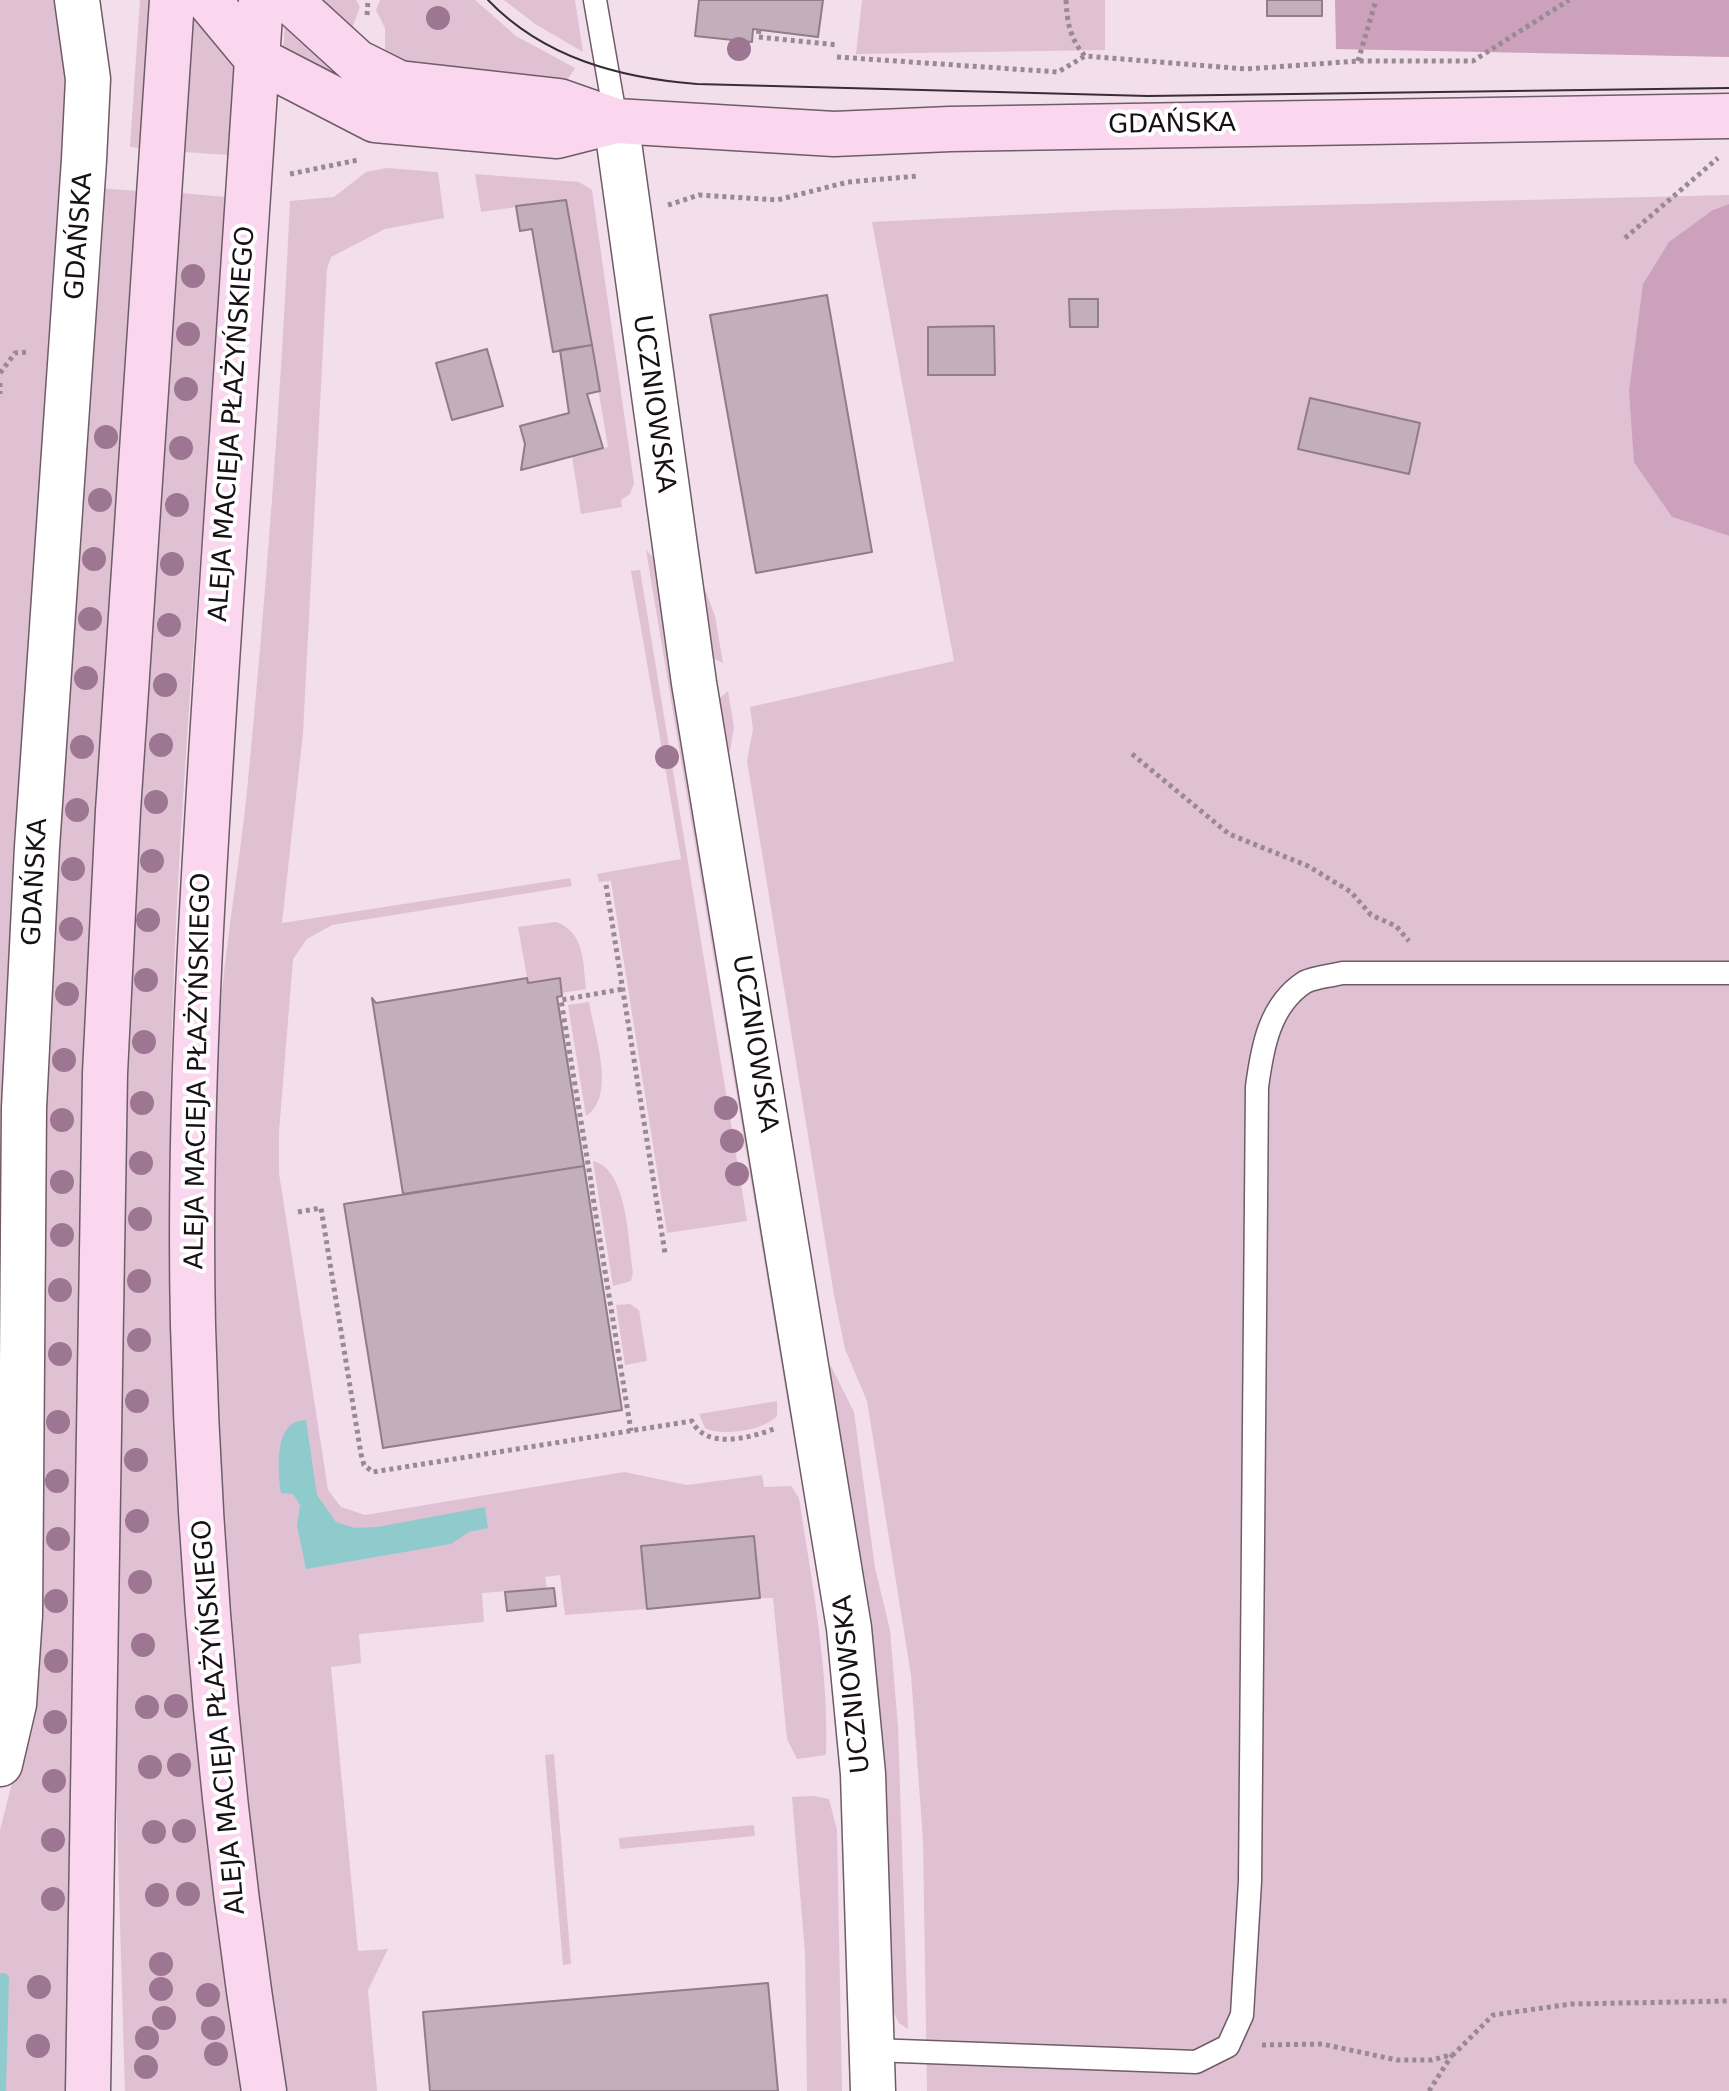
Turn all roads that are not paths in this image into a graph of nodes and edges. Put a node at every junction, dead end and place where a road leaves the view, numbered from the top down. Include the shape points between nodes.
1 (77, 0) edge
2 (172, 0) edge
3 (208, 0) edge
4 (261, 0) edge
5 (289, 0) edge
6 (595, 0) edge
7 (257, 59) junction
8 (616, 121) junction
9 (1725, 136) edge
10 (1729, 973) edge
11 (0, 1764) edge
12 (873, 2070) edge
13 (88, 2091) edge
14 (264, 2091) edge

1 - 11 street, GDAŃSKA via 88,79 24,1108 20,1615 14,1704
2 - 13 main road via 105,1073
3 - 7 main road, GDAŃSKA
4 - 7 main road, ALEJA MACIEJA PŁAŻYŃSKIEGO
5 - 8 main road, GDAŃSKA via 357,62 399,83 559,101
6 - 8 lane, UCZNIOWSKA
7 - 8 main road, GDAŃSKA via 375,120 557,136
7 - 14 main road, ALEJA MACIEJA PŁAŻYŃSKIEGO via 195,996 193,1323 221,1779
8 - 9 main road, GDAŃSKA via 834,134 950,129
8 - 12 street, UCZNIOWSKA via 689,653 849,1628 863,1774
10 - 12 lane via 1342,973 1306,981 1282,1005 1263,1043 1257,1087 1250,1881 1242,2015 1228,2046 1196,2062

